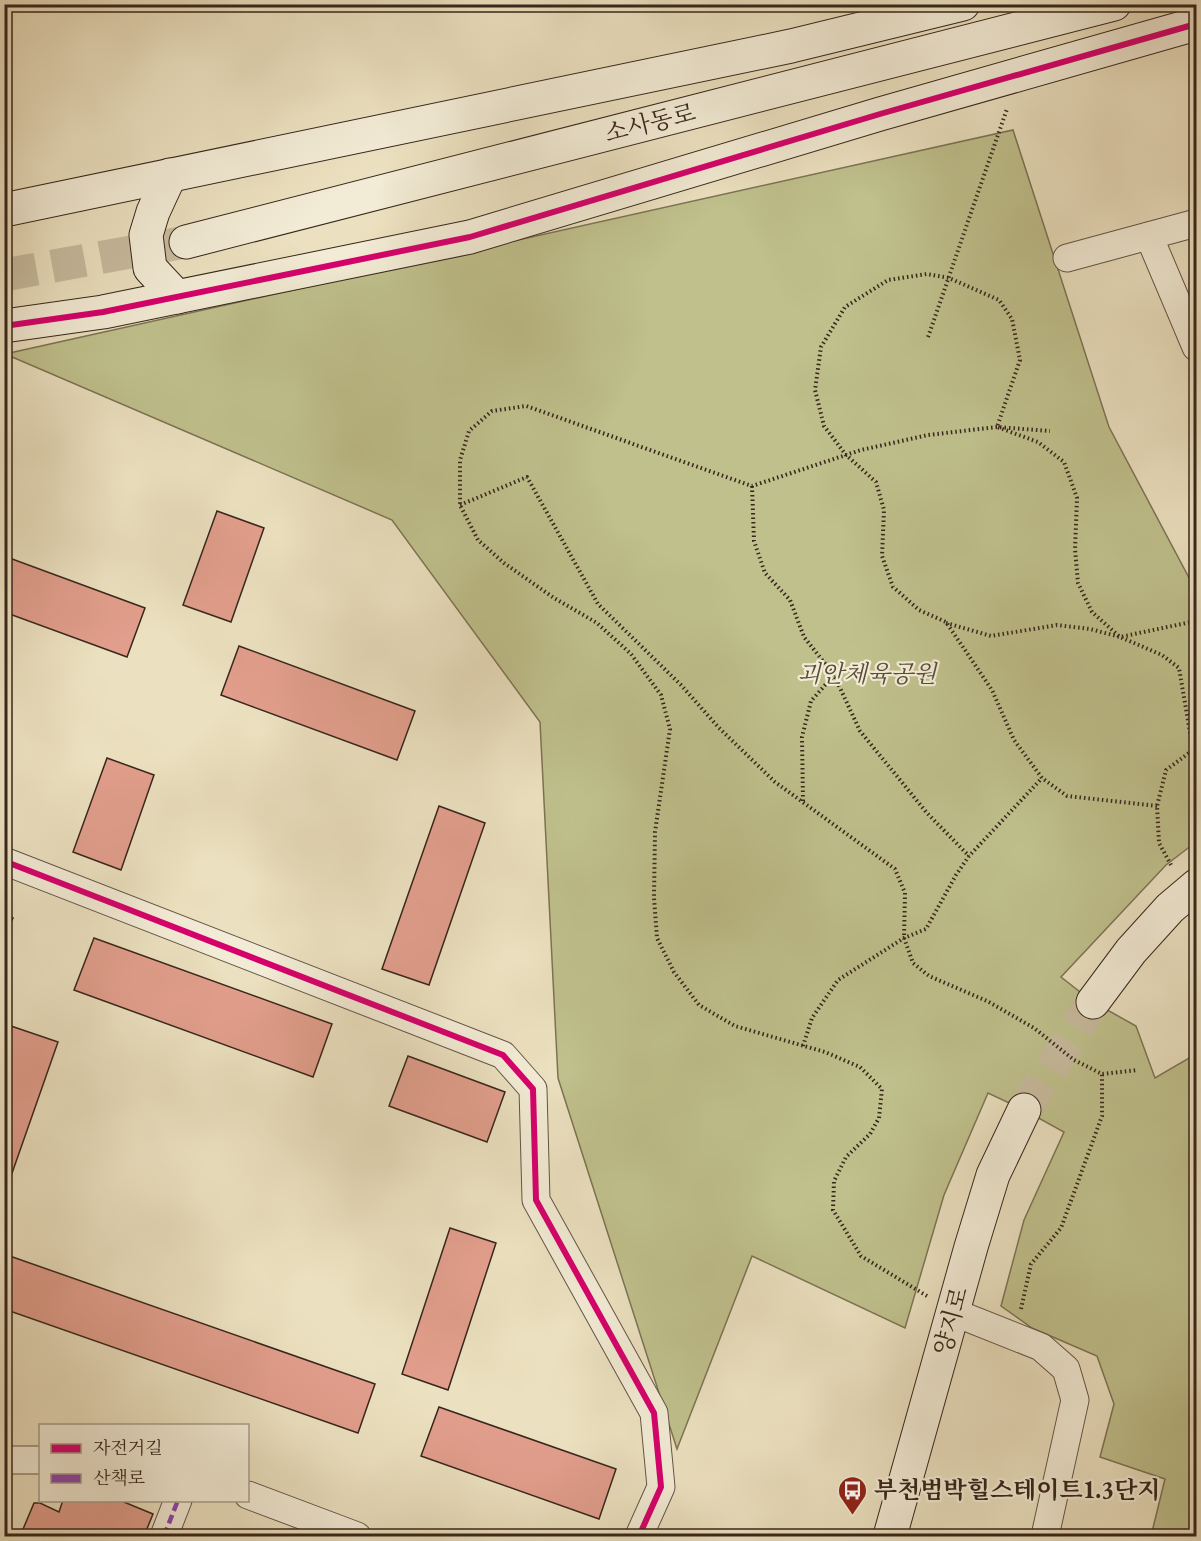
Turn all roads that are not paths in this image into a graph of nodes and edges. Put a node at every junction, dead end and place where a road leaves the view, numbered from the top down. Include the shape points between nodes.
1 (963, 4) edge
2 (1114, 4) edge
3 (1197, 24) edge
4 (171, 175) junction
5 (4, 210) edge
6 (1197, 222) edge
7 (1149, 236) junction
8 (186, 242) tunnel mouth
9 (1067, 258) dead end
10 (177, 297) junction
11 (4, 326) edge
12 (1197, 347) edge
13 (4, 861) edge
14 (1192, 890) edge
15 (1094, 1002) tunnel mouth
16 (1024, 1110) tunnel mouth
17 (953, 1312) junction
18 (4, 1460) edge
19 (39, 1460) edge
20 (249, 1495) edge
21 (902, 1496) junction
22 (177, 1502) edge
23 (164, 1536) edge
24 (357, 1536) edge
25 (639, 1536) edge
26 (890, 1536) edge
27 (899, 1536) edge
28 (1045, 1536) edge

1 - 4 street via 792,46
2 - 8 street, 소사동로
3 - 10 street via 470,237
4 - 5 street
4 - 10 street via 146,235 150,268
6 - 7 street
7 - 9 street
7 - 12 street
10 - 11 street
13 - 25 street via 503,1055 533,1089 536,1200 654,1413 661,1486
14 - 15 street via 1131,951
16 - 17 street, 양지로 via 993,1175
17 - 21 street, 양지로
17 - 28 street via 1041,1347 1066,1369 1075,1400
18 - 19 street
20 - 24 street
21 - 26 street, 양지로
21 - 27 street
22 - 23 street

